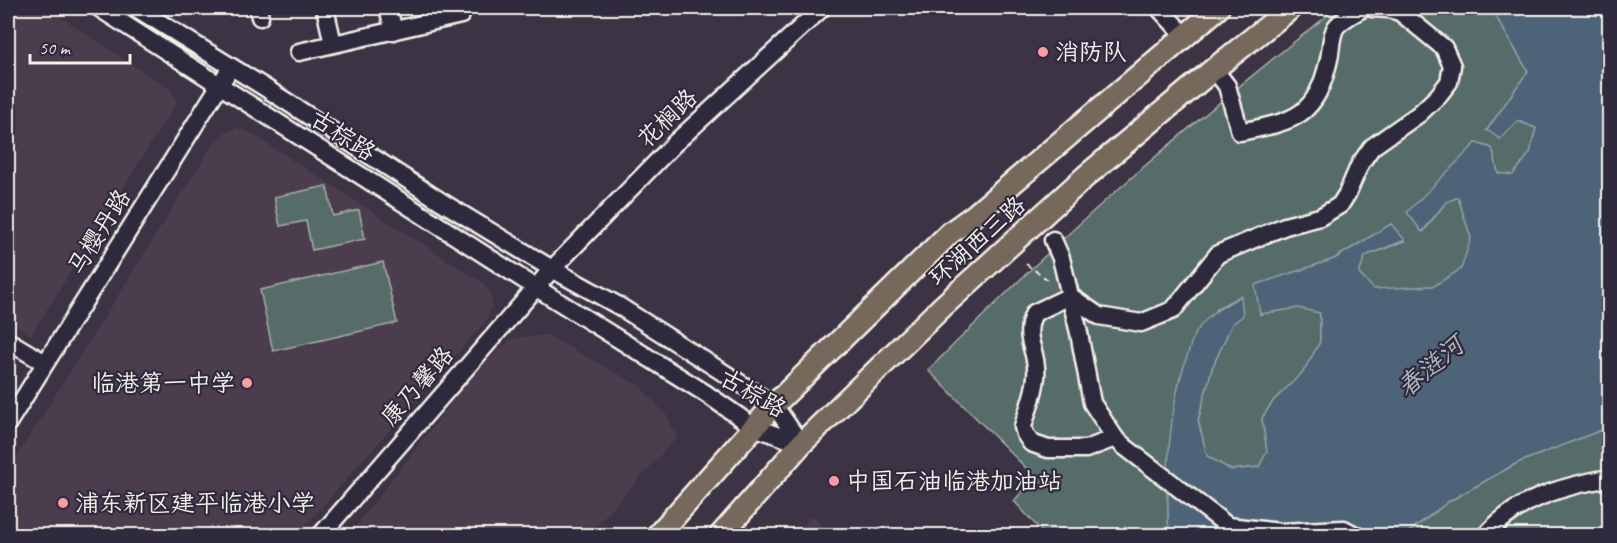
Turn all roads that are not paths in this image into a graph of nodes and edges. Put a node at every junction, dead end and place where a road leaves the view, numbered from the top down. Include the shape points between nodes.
1 (99, 8) edge
2 (136, 8) edge
3 (325, 8) edge
4 (388, 8) edge
5 (459, 8) edge
6 (822, 8) edge
7 (1159, 8) edge
8 (1218, 8) edge
9 (1291, 8) edge
10 (1363, 8) edge
11 (1372, 8) edge
12 (394, 31) junction
13 (1184, 35) junction
14 (333, 44) junction
15 (299, 52) dead end
16 (232, 67) junction
17 (1214, 69) junction
18 (220, 84) junction
19 (1053, 240) dead end
20 (552, 269) junction
21 (535, 287) junction
22 (1070, 296) junction
23 (8, 340) edge
24 (45, 363) junction
25 (774, 405) junction
26 (8, 423) edge
27 (754, 427) junction
28 (1120, 442) junction
29 (801, 444) junction
30 (1610, 478) edge
31 (320, 536) edge
32 (657, 536) edge
33 (720, 536) edge
34 (1357, 536) edge
35 (1485, 536) edge

1 - 18 street, 古棕路
2 - 16 street, 古棕路
3 - 14 street
4 - 12 street
5 - 12 street via 461,15
6 - 20 street, 花榈路 via 675,143
7 - 13 street
8 - 13 main road, 环湖西三路
9 - 17 main road, 环湖西三路
10 - 17 street via 1336,27 1319,93 1310,106 1279,124 1240,132 1227,86
11 - 22 street via 1400,12 1444,48 1452,66 1449,82 1438,96 1372,147 1340,205 1320,217 1285,226 1218,254 1173,310 1141,323 1099,316
12 - 14 street
13 - 25 main road, 环湖西三路 via 950,233
14 - 15 street
16 - 18 street, 马樱丹路
16 - 20 street, 古棕路
17 - 29 main road, 环湖西三路 via 1086,176
18 - 21 street, 古棕路
18 - 24 street, 马樱丹路
19 - 22 street
20 - 21 street, 康乃馨路
20 - 25 street, 古棕路 via 619,306
21 - 27 street, 古棕路
21 - 31 street, 康乃馨路
22 - 28 street via 1092,403
22 - 28 street via 1034,313 1028,325 1036,379 1023,427 1025,434 1031,443 1048,449 1086,449
23 - 24 street
24 - 26 street, 马樱丹路
25 - 27 main road, 环湖西三路
25 - 29 street, 古棕路
27 - 29 street, 古棕路
27 - 32 main road, 环湖西三路
28 - 34 street via 1228,526 1281,532 1344,530
29 - 33 main road, 环湖西三路
30 - 35 street via 1545,494 1518,507

